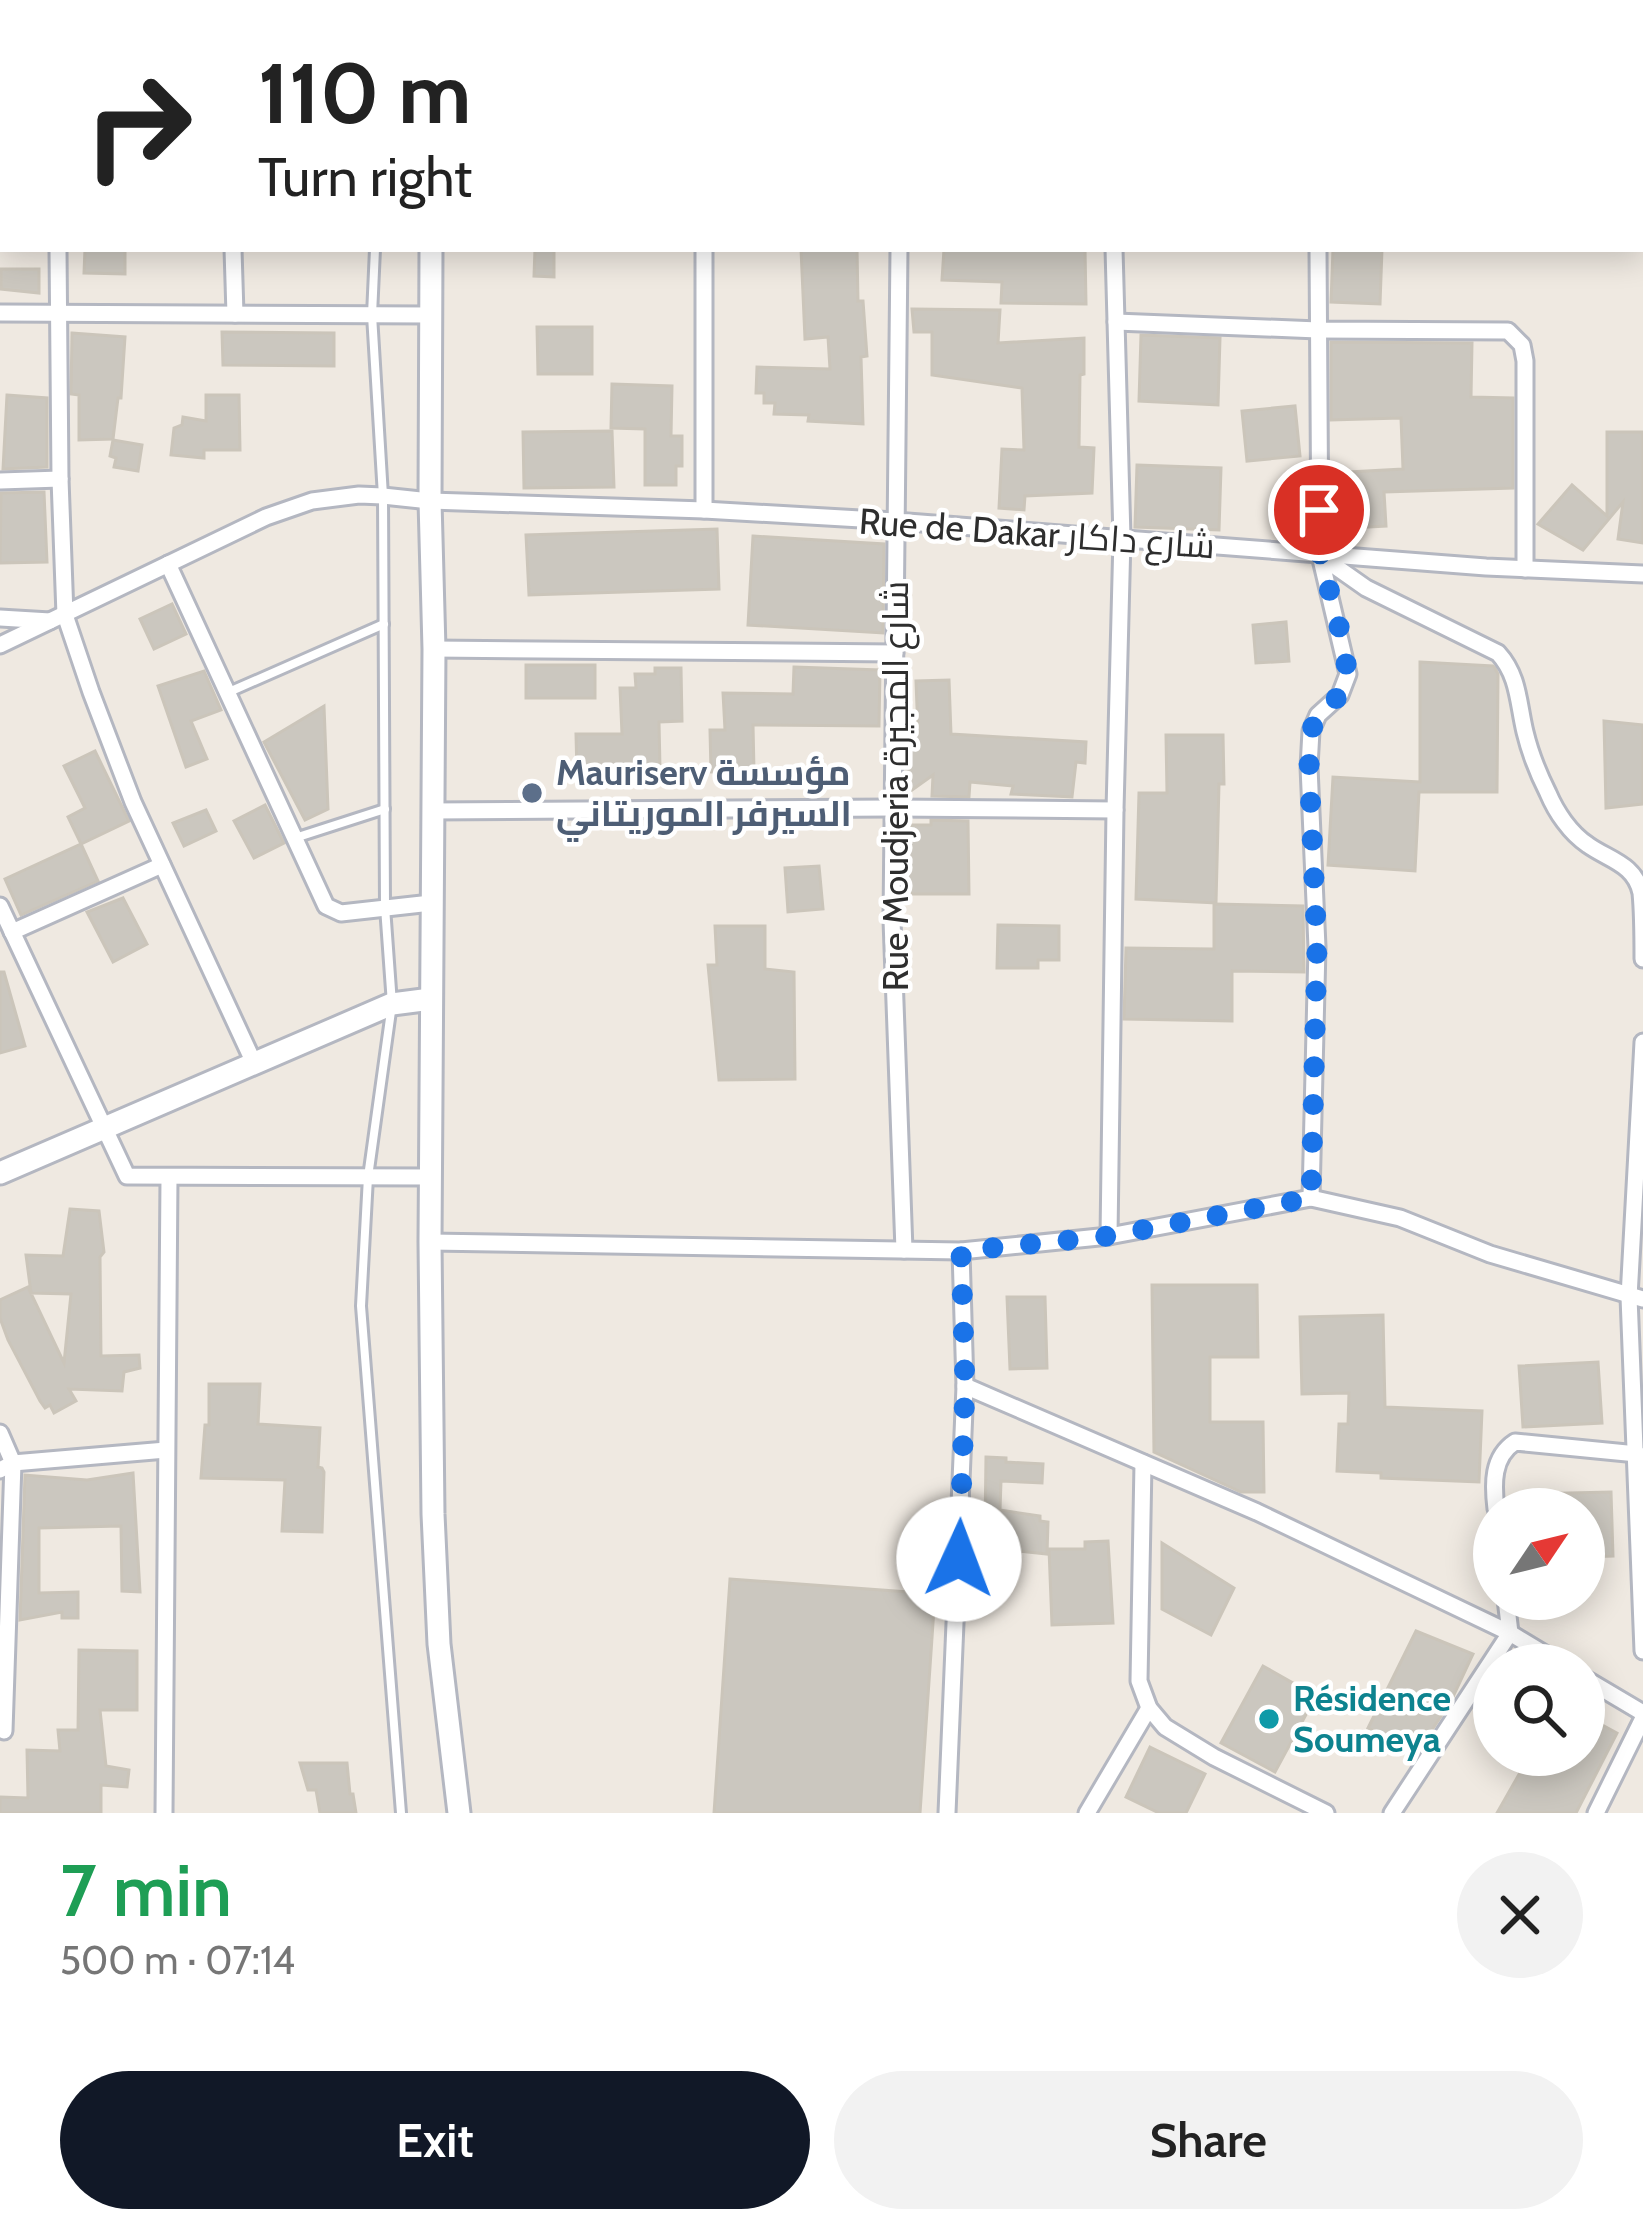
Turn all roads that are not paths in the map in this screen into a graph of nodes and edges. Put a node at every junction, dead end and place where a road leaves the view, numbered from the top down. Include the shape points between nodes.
1 (58, 252) edge
2 (233, 252) edge
3 (374, 252) edge
4 (431, 252) edge
5 (704, 252) edge
6 (899, 252) edge
7 (1114, 252) edge
8 (1318, 252) edge
9 (0, 313) edge
10 (60, 313) junction
11 (235, 314) junction
12 (372, 315) junction
13 (431, 316) junction
14 (1116, 322) junction
15 (1318, 330) junction
16 (60, 479) junction
17 (0, 481) edge
18 (383, 496) junction
19 (430, 501) junction
20 (704, 510) junction
21 (895, 521) junction
22 (1122, 538) junction
23 (1320, 555) junction
24 (169, 564) junction
25 (1526, 569) junction
26 (1643, 574) edge
27 (0, 618) edge
28 (59, 618) junction
29 (384, 624) junction
30 (0, 645) edge
31 (434, 650) junction
32 (895, 653) junction
33 (227, 693) junction
34 (894, 808) junction
35 (385, 809) junction
36 (1114, 810) junction
37 (431, 811) junction
38 (294, 838) junction
39 (162, 865) junction
40 (431, 903) junction
41 (0, 906) edge
42 (386, 907) junction
43 (12, 932) junction
44 (1643, 959) edge
45 (431, 999) junction
46 (392, 1004) junction
47 (1643, 1042) edge
48 (254, 1064) junction
49 (104, 1128) junction
50 (0, 1173) edge
51 (368, 1177) junction
52 (431, 1177) junction
53 (170, 1178) junction
54 (1311, 1198) junction
55 (1109, 1236) junction
56 (430, 1242) junction
57 (904, 1250) junction
58 (961, 1251) junction
59 (1636, 1298) edge
60 (965, 1386) junction
61 (0, 1433) edge
62 (166, 1450) junction
63 (1640, 1456) edge
64 (1143, 1463) junction
65 (6, 1466) edge
66 (1494, 1488) edge
67 (1508, 1620) edge
68 (1510, 1633) junction
69 (1528, 1644) edge
70 (1643, 1652) edge
71 (1605, 1692) edge
72 (1150, 1708) junction
73 (1643, 1716) edge
74 (4, 1731) dead end
75 (164, 1813) edge
76 (400, 1813) edge
77 (459, 1813) edge
78 (947, 1813) edge
79 (1087, 1813) edge
80 (1326, 1813) edge
81 (1392, 1813) edge
82 (1596, 1813) edge

1 - 10 street
2 - 11 street
3 - 12 lane
4 - 13 main road
5 - 20 street
6 - 21 street, Rue Moudjeria شارع المجيرة
7 - 14 street
8 - 15 street
9 - 10 street
10 - 11 street
10 - 16 street
11 - 12 street
12 - 13 street
12 - 18 lane
13 - 19 main road
14 - 15 street
14 - 22 street
15 - 23 street
15 - 25 street via 1516,337 1525,361
16 - 17 street
16 - 28 street
18 - 19 street, Rue de Dakar شارع داكار
18 - 24 street, Rue de Dakar شارع داكار via 289,508
18 - 29 lane
19 - 20 street, Rue de Dakar شارع داكار
19 - 31 main road
20 - 21 street, Rue de Dakar شارع داكار
21 - 22 street, Rue de Dakar شارع داكار
21 - 32 street, Rue Moudjeria شارع المجيرة
22 - 23 street, Rue de Dakar شارع داكار
22 - 36 street
23 - 25 street, Rue de Dakar شارع داكار
23 - 44 street via 1507,662 1550,799 1587,845 1633,874
23 - 54 street via 1348,674 1311,731
24 - 28 street, Rue de Dakar شارع داكار
24 - 33 street
25 - 26 street, Rue de Dakar شارع داكار
27 - 28 street
28 - 30 street, Rue de Dakar شارع داكار
28 - 39 street
29 - 33 lane
29 - 35 lane
31 - 32 street
31 - 37 main road
32 - 34 street, Rue Moudjeria شارع المجيرة
33 - 38 street
34 - 36 street
34 - 37 street
34 - 57 street, Rue Moudjeria شارع المجيرة
35 - 38 lane
35 - 42 lane
36 - 55 street
37 - 40 main road
38 - 42 street via 330,910
39 - 43 street
39 - 48 street
40 - 42 street
40 - 45 main road
41 - 43 street
42 - 46 lane
43 - 49 street
45 - 46 main road
45 - 52 main road
46 - 48 main road
46 - 51 lane
47 - 59 street
48 - 49 main road
49 - 50 main road
49 - 53 street via 127,1176
51 - 52 street
51 - 53 street
51 - 76 lane via 361,1306
52 - 56 main road
53 - 62 street
54 - 55 street
54 - 59 street via 1400,1218
55 - 58 street
56 - 57 street
56 - 77 main road via 438,1622
57 - 58 street
58 - 60 street
59 - 63 street
60 - 64 street
60 - 78 street
61 - 65 street
62 - 65 street
62 - 75 street
63 - 66 street via 1515,1442 1497,1461
63 - 70 street
64 - 68 street
64 - 72 street via 1139,1682
65 - 74 street
67 - 68 street
68 - 69 street
68 - 81 street
71 - 73 street
72 - 79 street
72 - 80 street via 1214,1757
73 - 82 street

